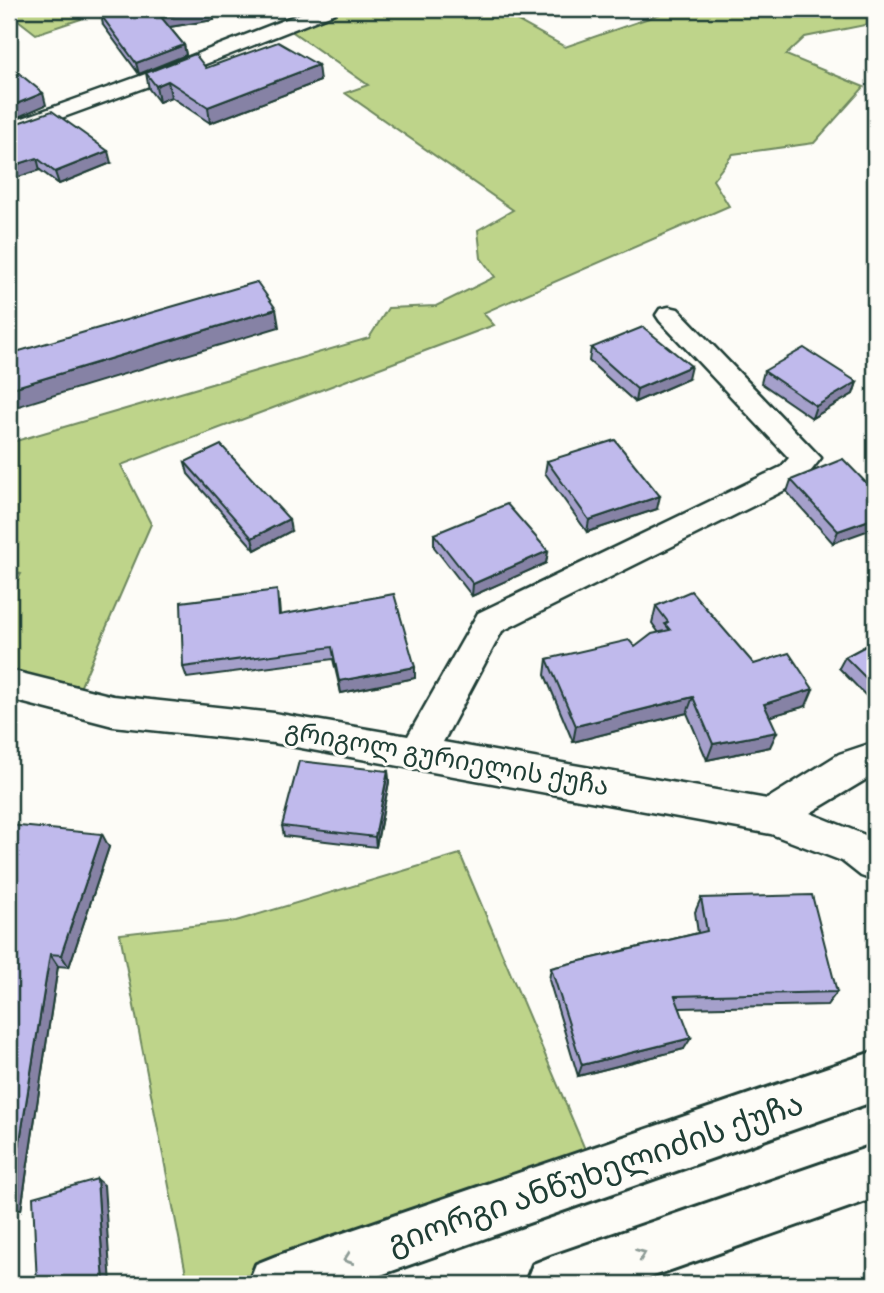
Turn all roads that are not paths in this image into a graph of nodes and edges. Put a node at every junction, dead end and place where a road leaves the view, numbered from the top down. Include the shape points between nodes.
1 (267, 9) edge
2 (328, 9) edge
3 (283, 25) junction
4 (9, 130) edge
5 (669, 314) dead end
6 (9, 685) edge
7 (419, 752) junction
8 (875, 758) edge
9 (771, 817) junction
10 (875, 863) edge
11 (875, 1076) edge
12 (875, 1171) edge
13 (276, 1284) edge
14 (553, 1284) edge

1 - 3 street
2 - 3 street
3 - 4 street
5 - 7 street via 806,458 792,474 490,622
6 - 7 street, გრიგოლ გურიელის ქუჩა via 113,711 274,728
7 - 9 street, გრიგოლ გურიელის ქუჩა
8 - 9 street via 852,766
9 - 10 street, გრიგოლ გურიელის ქუჩა via 856,848
11 -> 13 main road, გიორგი ანწუხელიძის ქუჩა
14 -> 12 main road

